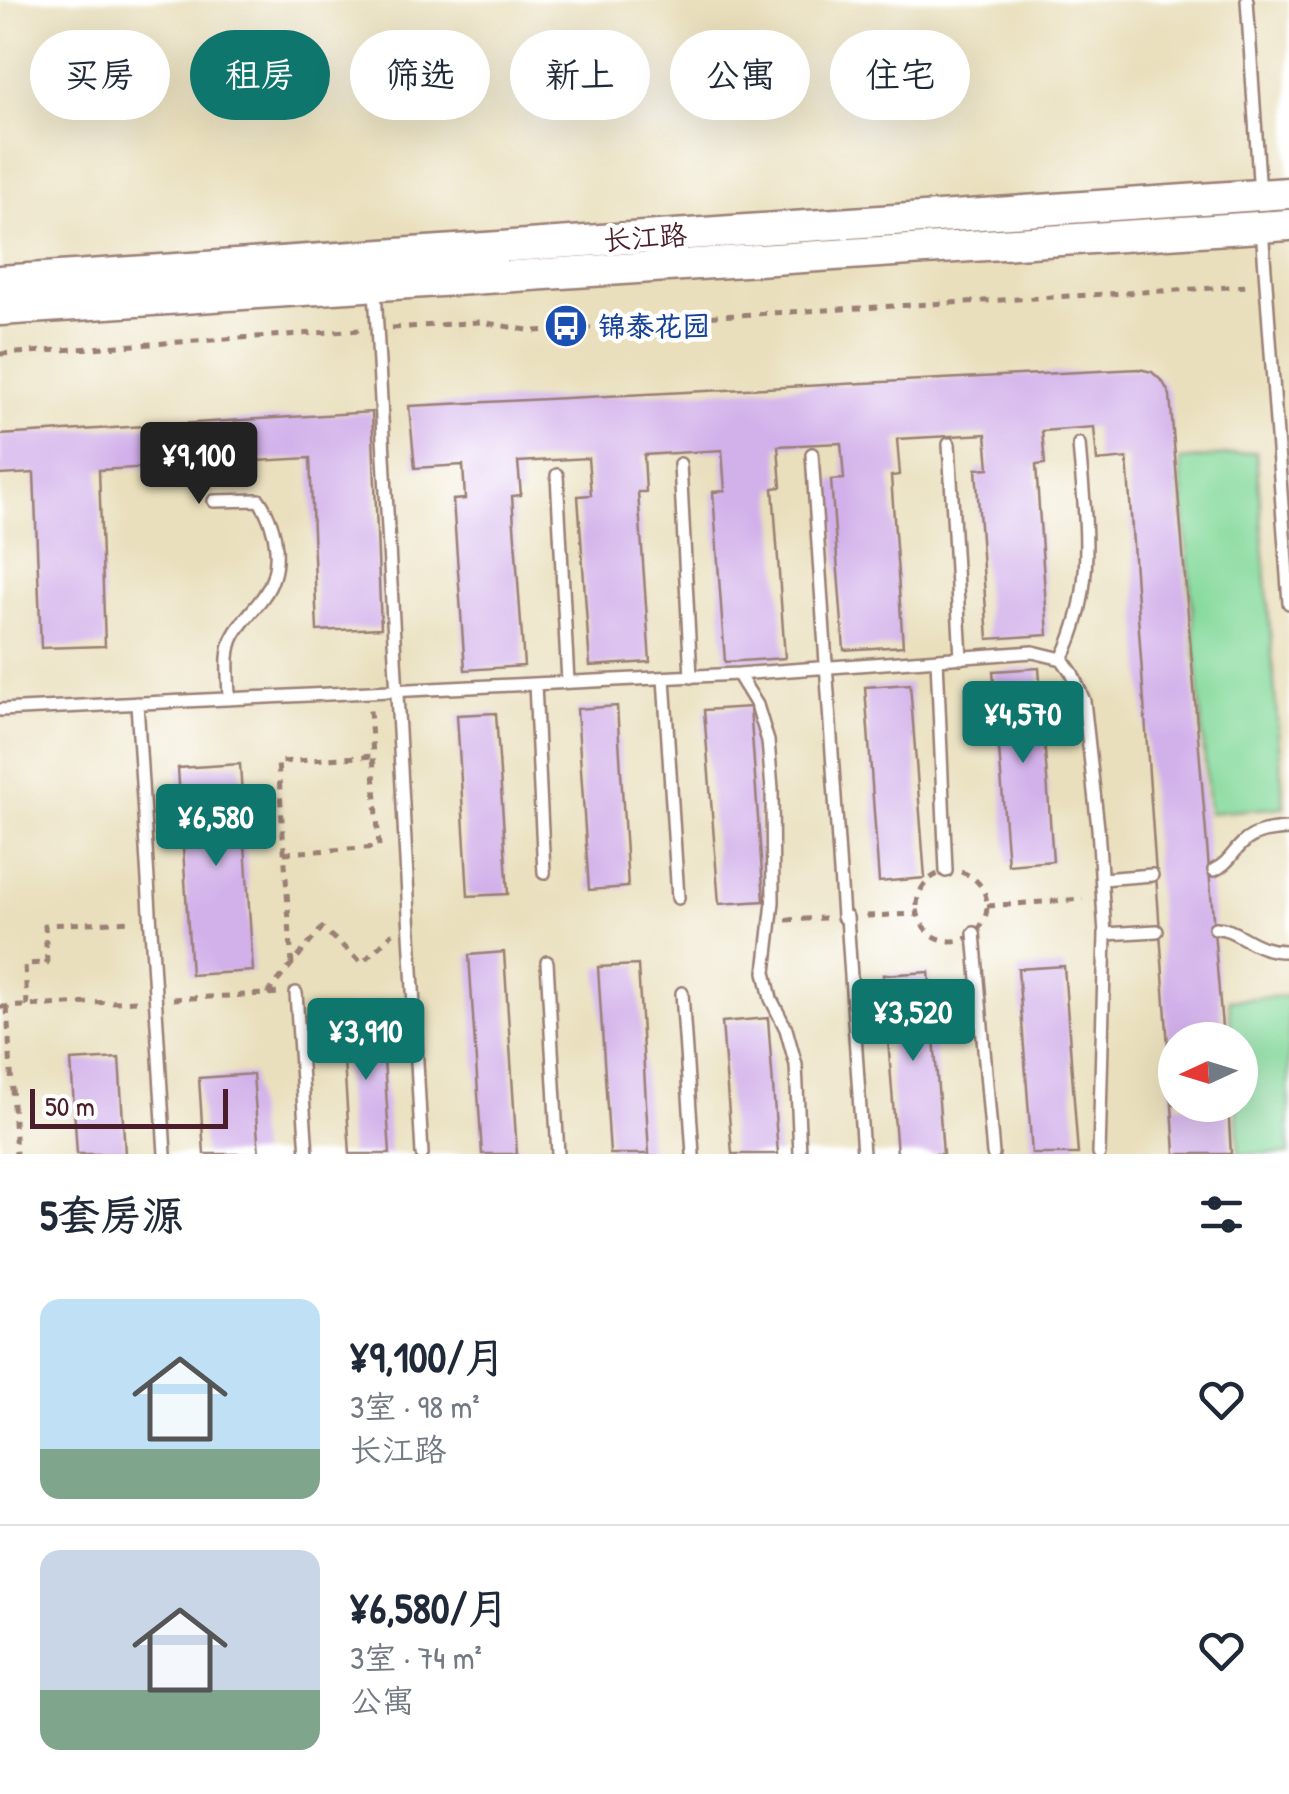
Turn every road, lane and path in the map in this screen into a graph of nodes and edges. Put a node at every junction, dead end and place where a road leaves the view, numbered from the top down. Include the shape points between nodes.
1 (1247, 0) edge
2 (1274, 194) edge
3 (1276, 226) edge
4 (374, 271) junction
5 (0, 280) edge
6 (1266, 285) junction
7 (0, 310) edge
8 (377, 330) junction
9 (0, 354) edge
10 (948, 444) dead end
11 (1080, 444) dead end
12 (812, 454) dead end
13 (680, 464) dead end
14 (557, 475) dead end
15 (214, 501) dead end
16 (1289, 603) edge
17 (961, 658) junction
18 (938, 660) junction
19 (1062, 660) junction
20 (826, 668) junction
21 (738, 674) junction
22 (691, 677) junction
23 (664, 678) junction
24 (568, 682) junction
25 (535, 684) junction
26 (397, 691) junction
27 (369, 692) junction
28 (229, 699) junction
29 (137, 703) junction
30 (0, 710) edge
31 (373, 756) junction
32 (1289, 829) edge
33 (284, 853) junction
34 (1214, 870) dead end
35 (946, 871) junction
36 (544, 873) dead end
37 (1152, 875) dead end
38 (1102, 880) junction
39 (678, 898) dead end
40 (1103, 898) junction
41 (986, 906) junction
42 (409, 917) junction
43 (151, 920) junction
44 (1215, 928) dead end
45 (1157, 932) dead end
46 (974, 933) junction
47 (1106, 934) junction
48 (1289, 952) edge
49 (547, 962) dead end
50 (292, 964) junction
51 (296, 993) dead end
52 (682, 993) dead end
53 (267, 994) dead end
54 (27, 1006) dead end
55 (7, 1007) dead end
56 (1102, 1152) edge
57 (16, 1154) edge
58 (165, 1154) edge
59 (307, 1154) edge
60 (422, 1154) edge
61 (558, 1154) edge
62 (692, 1154) edge
63 (800, 1154) edge
64 (863, 1154) edge
65 (993, 1154) edge

1 - 2 lane
2 - 3 lane
2 - 4 street, 长江路
3 - 4 street, 长江路
3 - 6 lane
4 - 5 street, 长江路
4 - 7 street, 长江路
4 - 8 lane
6 - 8 path via 533,331 481,322
6 - 16 lane
8 - 9 path
8 - 26 lane
10 - 17 lane
11 - 19 lane via 1087,577
12 - 20 lane
13 - 22 lane
14 - 24 lane
15 - 28 lane via 259,500 277,557 275,577 228,650
17 - 18 lane
17 - 19 lane via 1033,652
18 - 20 lane
18 - 35 lane
19 - 38 lane via 1084,701
20 - 21 lane
20 - 64 lane
21 - 22 lane
21 - 63 lane via 768,740 773,902 765,972 796,1065
22 - 23 lane
23 - 24 lane
23 - 39 lane
24 - 25 lane
25 - 26 lane
25 - 36 lane
26 - 27 lane
26 - 42 lane
27 - 28 lane
27 - 31 path
28 - 29 lane
29 - 30 lane
29 - 43 lane
31 - 33 path via 278,762
31 - 33 path via 379,847
32 - 34 lane via 1246,839
33 - 50 path
35 - 41 path via 978,882
35 - 46 path via 920,891 918,914 930,933 952,941
37 - 38 lane
38 - 40 lane
40 - 41 path
40 - 47 lane
41 - 46 path
42 - 50 path via 362,963 322,928
42 - 60 lane
43 - 54 path via 45,924 47,963 25,964
43 - 58 lane
44 - 48 lane via 1228,928 1252,946
45 - 47 lane
46 - 65 lane
47 - 56 lane
49 - 61 lane
50 - 53 path
51 - 59 lane
52 - 62 lane
55 - 57 path

